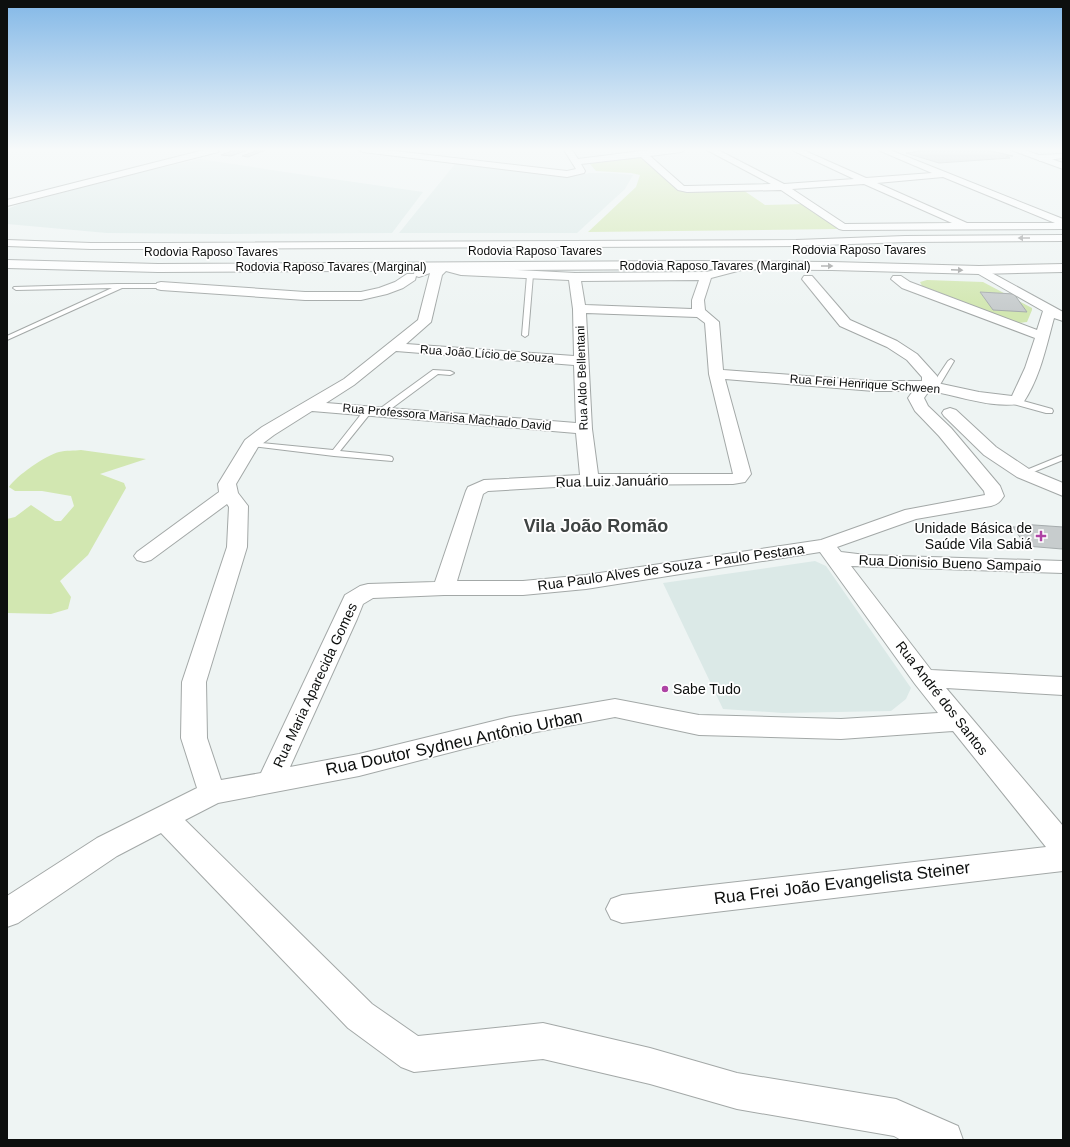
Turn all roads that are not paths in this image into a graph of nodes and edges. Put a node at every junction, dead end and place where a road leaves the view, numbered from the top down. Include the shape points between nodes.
1 (809, 204) edge
2 (915, 204) edge
3 (1014, 204) edge
4 (1063, 223) edge
5 (1063, 226) edge
6 (969, 227) junction
7 (7, 234) edge
8 (1063, 238) edge
9 (7, 243) edge
10 (246, 245) junction
11 (7, 249) edge
12 (1047, 250) dead end
13 (895, 256) dead end
14 (7, 258) edge
15 (7, 264) edge
16 (372, 266) junction
17 (745, 266) junction
18 (158, 268) junction
19 (1063, 268) edge
20 (979, 270) junction
21 (434, 271) junction
22 (7, 272) edge
23 (530, 275) junction
24 (706, 276) junction
25 (575, 277) junction
26 (808, 279) dead end
27 (897, 279) dead end
28 (121, 286) junction
29 (161, 286) joint
30 (16, 288) dead end
31 (579, 309) junction
32 (701, 313) junction
33 (1056, 314) edge
34 (525, 335) dead end
35 (1042, 336) junction
36 (7, 338) edge
37 (394, 347) junction
38 (580, 361) junction
39 (951, 361) dead end
40 (450, 373) dead end
41 (716, 374) junction
42 (930, 387) junction
43 (1013, 401) junction
44 (310, 406) junction
45 (375, 411) junction
46 (1049, 412) dead end
47 (950, 413) dead end
48 (584, 429) junction
49 (251, 444) junction
50 (334, 454) junction
51 (1063, 457) edge
52 (389, 459) dead end
53 (1024, 473) junction
54 (590, 480) junction
55 (1063, 490) edge
56 (229, 494) junction
57 (831, 551) junction
58 (144, 556) dead end
59 (1063, 567) edge
60 (444, 588) junction
61 (924, 678) junction
62 (1063, 686) edge
63 (958, 721) junction
64 (270, 782) junction
65 (212, 793) junction
66 (164, 818) junction
67 (1063, 847) edge
68 (1063, 858) edge
69 (622, 909) dead end
70 (7, 913) edge
71 (944, 1140) edge

1 - 6 street via 843,227
2 - 6 street
3 - 4 street
5 - 6 street
7 - 10 main road
8 -> 10 main road, Rodovia Raposo Tavares (Marginal) via 796,243
9 - 10 main road, Rodovia Raposo Tavares (Marginal) via 91,246
11 - 12 main road, Rodovia Raposo Tavares via 114,252
13 - 14 main road, Rodovia Raposo Tavares via 140,261
15 - 18 main road, Rodovia Raposo Tavares (Marginal)
16 - 18 main road, Rodovia Raposo Tavares (Marginal)
16 - 21 main road, Rodovia Raposo Tavares (Marginal)
16 - 21 street via 403,271
17 -> 20 main road, Rodovia Raposo Tavares (Marginal)
17 - 21 main road, Rodovia Raposo Tavares (Marginal)
17 - 24 street
18 - 22 main road via 135,271
19 - 20 main road, Rodovia Raposo Tavares (Marginal)
20 - 33 street
21 - 23 street
21 - 29 street via 383,291 361,296 305,296
21 - 37 street via 424,322
23 - 25 street
23 - 34 lane
24 - 25 street
24 - 32 street via 698,296 698,309
25 - 31 street, Rua Aldo Bellentani
26 - 42 street via 845,323 892,344 912,357 929,376
27 - 35 street via 906,285
28 - 29 lane
28 - 30 lane
28 - 36 lane
31 - 32 street
31 - 38 street, Rua Aldo Bellentani
32 - 41 street via 712,322
33 - 35 street
35 - 43 street via 1025,389 1017,400
37 - 38 street, Rua João Lício de Souza
37 - 44 street via 349,382
38 - 48 street, Rua Aldo Bellentani
39 - 42 lane
40 - 45 lane via 436,372
41 - 42 street, Rua Frei Henrique Schween via 874,386
41 - 54 street, Rua Luiz Januário via 742,474 739,478
42 - 43 street, Rua Frei Henrique Schween
42 - 57 street via 920,391 916,398 921,408 945,432 993,490 995,496 982,502 912,514
43 - 46 lane, Rua Frei Henrique Schween
44 - 45 street, Rua Professora Marisa Machado David
44 - 49 street
45 - 48 street, Rua Professora Marisa Machado David
45 - 50 lane
47 - 53 street via 990,452
48 - 54 street, Rua Aldo Bellentani
49 - 50 lane
49 - 56 street via 227,484
50 - 52 lane
51 - 53 lane
53 - 55 street
54 - 60 street, Rua Luiz Januário via 484,486 475,491
56 - 58 street
56 - 65 street via 239,506 237,547 194,682 194,738
57 - 59 street, Rua Dionisio Bueno Sampaio via 866,561
57 - 60 street, Rua Paulo Alves de Souza - Paulo Pestana via 586,582 523,588
57 - 61 street, Rua André dos Santos
60 - 64 street, Rua Maria Aparecida Gomes via 368,591 353,600
61 - 62 street
61 - 63 street, Rua André dos Santos
63 - 64 street, Rua Doutor Sydneu Antônio Urban via 841,730 699,725 615,708 510,727 359,765
63 - 67 street, Rua André dos Santos
64 - 65 street, Rua Doutor Sydneu Antônio Urban
65 - 66 street, Rua Doutor Sydneu Antônio Urban
66 - 70 street, Rua Doutor Sydneu Antônio Urban via 107,847
66 - 71 street via 360,1016 414,1054 544,1041 650,1066 737,1091 896,1118
68 - 69 street, Rua Frei João Evangelista Steiner

